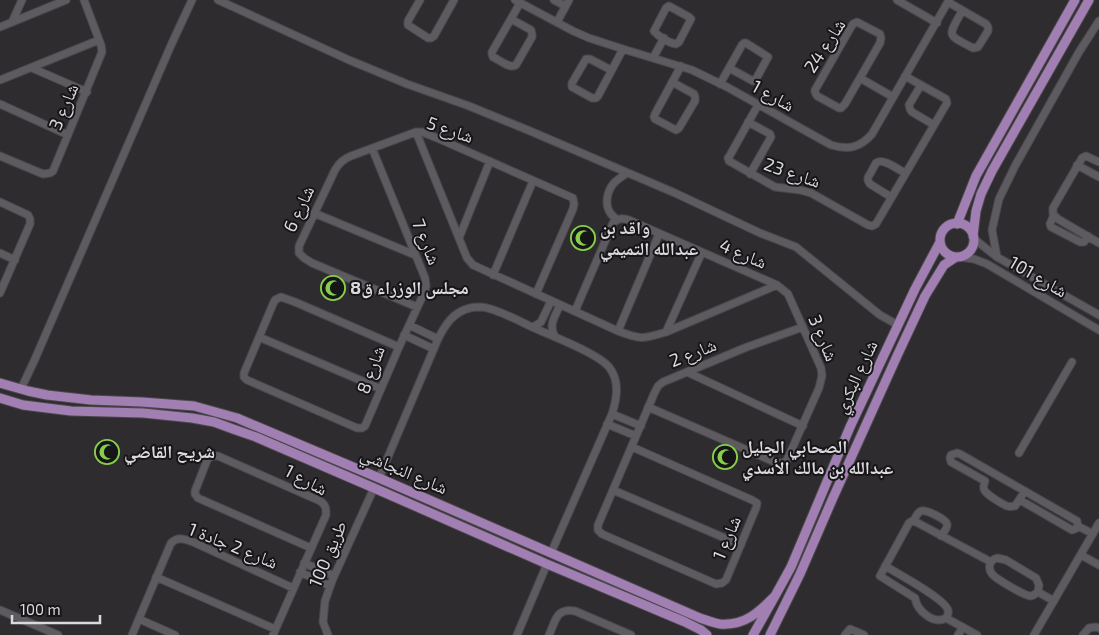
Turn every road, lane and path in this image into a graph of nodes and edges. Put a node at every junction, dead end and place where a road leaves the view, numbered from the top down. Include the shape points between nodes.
1 (22, 0) edge
2 (66, 0) edge
3 (84, 0) edge
4 (192, 0) edge
5 (218, 0) edge
6 (420, 0) edge
7 (454, 0) edge
8 (554, 0) edge
9 (897, 0) edge
10 (1075, 0) edge
11 (1089, 0) edge
12 (517, 1) edge
13 (949, 1) edge
14 (567, 3) edge
15 (962, 11) junction
16 (511, 19) junction
17 (1099, 21) edge
18 (12, 22) junction
19 (557, 22) junction
20 (937, 23) junction
21 (0, 27) edge
22 (664, 38) junction
23 (99, 40) junction
24 (623, 49) junction
25 (653, 58) junction
26 (681, 66) junction
27 (32, 68) junction
28 (729, 68) junction
29 (611, 70) junction
30 (905, 76) junction
31 (860, 78) junction
32 (0, 80) edge
33 (672, 82) junction
34 (720, 84) junction
35 (921, 85) junction
36 (87, 92) junction
37 (893, 97) junction
38 (0, 104) edge
39 (758, 105) junction
40 (748, 122) junction
41 (934, 125) junction
42 (416, 132) junction
43 (68, 135) junction
44 (372, 148) junction
45 (0, 156) edge
46 (490, 161) junction
47 (1099, 162) edge
48 (1077, 165) junction
49 (627, 172) junction
50 (905, 173) junction
51 (750, 174) junction
52 (1099, 177) edge
53 (533, 181) junction
54 (892, 197) junction
55 (0, 202) edge
56 (314, 213) junction
57 (617, 220) junction
58 (957, 224) junction
59 (660, 234) junction
60 (973, 237) junction
61 (459, 238) junction
62 (940, 242) junction
63 (1099, 242) edge
64 (702, 252) junction
65 (0, 254) edge
66 (415, 255) junction
67 (958, 257) junction
68 (997, 257) junction
69 (15, 260) junction
70 (493, 275) junction
71 (1042, 283) junction
72 (777, 285) junction
73 (0, 293) edge
74 (536, 294) junction
75 (1035, 294) junction
76 (551, 301) junction
77 (560, 305) junction
78 (417, 307) junction
79 (575, 312) junction
80 (1099, 315) edge
81 (408, 326) junction
82 (898, 326) junction
83 (533, 327) junction
84 (802, 327) junction
85 (1099, 330) edge
86 (618, 331) junction
87 (666, 332) junction
88 (404, 335) junction
89 (259, 337) junction
90 (555, 337) junction
91 (438, 339) junction
92 (399, 347) junction
93 (434, 349) junction
94 (1072, 362) dead end
95 (687, 372) junction
96 (0, 383) edge
97 (20, 389) junction
98 (381, 389) junction
99 (0, 398) edge
100 (648, 407) junction
101 (612, 414) junction
102 (607, 424) junction
103 (641, 426) junction
104 (803, 426) junction
105 (636, 436) junction
106 (287, 439) junction
107 (301, 445) junction
108 (842, 445) junction
109 (632, 447) junction
110 (282, 448) junction
111 (1019, 453) dead end
112 (298, 456) junction
113 (990, 472) junction
114 (379, 478) junction
115 (985, 481) junction
116 (374, 488) junction
117 (613, 490) junction
118 (1025, 491) junction
119 (832, 500) junction
120 (1020, 500) junction
121 (914, 521) junction
122 (1099, 523) edge
123 (1078, 526) junction
124 (1092, 534) junction
125 (941, 536) junction
126 (740, 545) junction
127 (311, 548) junction
128 (551, 553) junction
129 (1081, 555) junction
130 (991, 562) junction
131 (304, 563) junction
132 (547, 564) junction
133 (1099, 565) edge
134 (885, 566) junction
135 (300, 572) junction
136 (334, 576) junction
137 (156, 578) junction
138 (330, 586) junction
139 (294, 588) junction
140 (922, 588) junction
141 (637, 591) junction
142 (1038, 592) junction
143 (776, 596) junction
144 (915, 598) junction
145 (633, 600) junction
146 (1054, 601) junction
147 (0, 610) edge
148 (946, 618) junction
149 (139, 619) junction
150 (963, 627) junction
151 (1099, 628) edge
152 (274, 632) edge
153 (58, 635) edge
154 (132, 635) edge
155 (175, 635) edge
156 (328, 635) edge
157 (517, 635) edge
158 (549, 635) edge
159 (631, 635) edge
160 (706, 635) edge
161 (753, 635) edge
162 (770, 635) edge
163 (844, 635) edge
164 (864, 635) edge
165 (958, 635) edge
166 (977, 635) edge
167 (1034, 635) edge
168 (1083, 635) edge

1 - 18 street
2 - 18 street
3 - 23 street, شارع 3
4 - 97 street
5 - 49 street via 349,60
6 - 7 street via 408,24 431,38
8 - 14 street
9 - 20 street
10 - 58 main road via 976,176
11 - 60 main road via 992,171 976,211
12 - 16 street
12 - 19 street, شارع 1
13 - 15 street
13 - 20 street, شارع 1
14 - 19 street
15 - 15 street via 988,27 978,47 973,48 952,35
16 - 16 street via 492,54 514,66 532,34
17 - 68 street via 999,199 992,230
18 - 21 street
19 - 24 street, شارع 1
20 - 30 street, شارع 1
22 - 22 street via 678,43 690,18 671,6 667,7 654,30
22 - 25 street
23 - 27 street
23 - 36 street, شارع 3 via 102,52
24 - 25 street, شارع 1
24 - 29 street
25 - 26 street, شارع 1
26 - 33 street
26 - 34 street, شارع 1
27 - 32 street
27 - 36 street
28 - 28 street via 744,43 768,57 753,81
28 - 34 street
29 - 29 street via 596,98 572,87 586,59
30 - 35 street, شارع 23
30 - 37 street, شارع 1
31 - 31 street, شارع 24 via 881,36 857,22 814,92 841,108
31 - 37 street
33 - 33 street via 654,117 676,130 695,97
34 - 39 street, شارع 1
35 - 41 street via 910,110
35 - 41 street, شارع 23 via 947,101
36 - 43 street, شارع 3
37 - 39 street, شارع 1 via 866,141 849,148 831,145
38 - 43 street
39 - 40 street, شارع 23
40 - 51 street, شارع 23 via 728,158
40 - 51 street, شارع 23 via 771,137
41 - 50 street, شارع 23
42 - 44 street, شارع 6
42 - 46 street, شارع 5
42 - 61 street, شارع 5
43 - 45 street, شارع 3 via 53,171 46,174
44 - 56 street, شارع 6 via 340,163
44 - 66 street, شارع 7
46 - 53 street, شارع 5
46 - 61 street
47 - 48 street via 1086,156
48 - 52 street
48 - 63 street via 1053,208 1053,214
49 - 57 street via 608,193 608,208
49 - 82 street via 796,247
50 - 54 street, شارع 23
50 - 54 street via 880,161 868,177 870,184
51 - 54 street, شارع 23 via 774,186 811,193 870,226 876,224
53 - 70 street
53 - 74 street, شارع 5 via 572,198 574,204
55 - 69 street via 30,219
56 - 66 street
56 - 78 street, شارع 6 via 299,246 299,253 304,258
57 - 59 street, شارع 4 via 629,220
57 - 79 street
58 - 60 main road via 968,228
58 - 62 main road via 944,229
59 - 64 street, شارع 4
59 - 86 street
60 - 67 main road via 971,250
60 - 68 street, شارع 101
61 - 70 street, شارع 5 via 473,265
62 - 67 main road via 945,253
62 - 82 main road, شارع البكري
64 - 72 street, شارع 4
64 - 87 street
65 - 69 street
66 - 78 street, شارع 7 via 426,286
67 - 75 street, شارع 101 via 987,264
67 - 119 main road, شارع البكري via 944,265 925,296
68 - 71 street, شارع 101
69 - 73 street
70 - 74 street, شارع 5
71 - 75 street via 1036,286
71 - 80 street, شارع 101
72 - 84 street, شارع 3 via 788,294
72 - 87 street, شارع 4
74 - 76 street, شارع 5
75 - 85 street, شارع 101
76 - 77 street, شارع 5
76 - 83 street via 541,322
77 - 79 street, شارع 5
77 - 90 street via 551,326
78 - 81 street, شارع 7
79 - 86 street, شارع 4
81 - 88 street, شارع 7
81 - 91 street
82 - 108 main road, شارع البكري
83 - 90 street
83 - 91 street via 493,310 470,308 454,316
84 - 95 street, شارع 2
84 - 104 street, شارع 3 via 822,376
86 - 87 street, شارع 4 via 641,338
88 - 92 street, شارع 7
88 - 93 street
89 - 92 street, شارع 8 via 275,300 281,297
89 - 98 street
89 - 98 street, شارع 8 via 244,373 247,380 357,428 365,426
90 - 101 street via 593,355 609,367 617,394
91 - 93 street
92 - 98 street, شارع 8
93 - 114 street
94 - 111 street
95 - 100 street, شارع 2 via 658,386
95 - 104 street
96 - 97 main road, شارع النجاشي
97 - 106 main road, شارع النجاشي via 71,399 194,406 237,418
99 - 110 main road, شارع النجاشي via 71,412 143,413 192,418 214,422
100 - 103 street, شارع 2
100 - 104 street, شارع 3 via 777,463 787,460
101 - 102 street
101 - 103 street
102 - 105 street
102 - 128 street
103 - 105 street, شارع 2
105 - 109 street, شارع 2
106 - 107 main road, شارع النجاشي
106 - 110 main road via 286,446
107 - 112 main road via 296,448
107 - 114 main road, شارع النجاشي
108 - 119 main road via 848,445 849,450
108 - 143 main road, شارع البكري
109 - 117 street, شارع 1
109 - 126 street, شارع 1 via 757,503
110 - 112 main road, شارع النجاشي
112 - 116 main road, شارع النجاشي
113 - 115 street
113 - 115 street via 960,454 950,458 951,462
113 - 118 street
114 - 128 main road, شارع النجاشي
115 - 120 street via 984,491 1004,504 1015,506
116 - 132 main road, شارع النجاشي
116 - 136 street, طريق 100
117 - 126 street
117 - 126 street, شارع 1 via 598,525 602,534 716,584 726,580
118 - 120 street
118 - 123 street via 1077,521
119 - 162 main road, شارع البكري
120 - 123 street via 1072,530
121 - 125 street
121 - 125 street via 919,512 927,511 947,524
121 - 134 street via 909,523
122 - 124 street
123 - 124 street
124 - 129 street
125 - 130 street
127 - 127 street, شارع 1 via 326,515 325,505 218,456 208,458 195,491 198,498
127 - 131 street
128 - 141 main road, شارع النجاشي
129 - 133 street
129 - 146 street
130 - 142 street via 990,570 995,576 1026,595
130 - 142 street via 997,558 1006,560 1036,578
131 - 135 street
131 - 136 street
132 - 145 main road, شارع النجاشي
132 - 157 street
134 - 140 street
134 - 144 street via 881,577
135 - 138 street
135 - 139 street
136 - 138 street, طريق 100
137 - 139 street, شارع 2 جادة 1 via 171,544 181,538
137 - 149 street, شارع 2 جادة 1
137 - 152 street
138 - 156 street, طريق 100 via 323,622
139 - 152 street
140 - 144 street
140 - 148 street via 946,606 949,613
141 - 143 main road, شارع النجاشي via 718,624 740,623 758,613
141 - 145 main road via 639,596
142 - 146 street
143 - 161 main road, شارع البكري
144 - 148 street via 920,609 933,618
145 - 160 main road, شارع النجاشي
146 - 167 street
147 - 153 street
148 - 150 street
149 - 154 street, شارع 2 جادة 1
149 - 155 street
150 - 165 street
150 - 166 street
151 - 168 street via 1089,628
158 - 159 street via 559,613 569,610
163 - 164 street via 850,629

